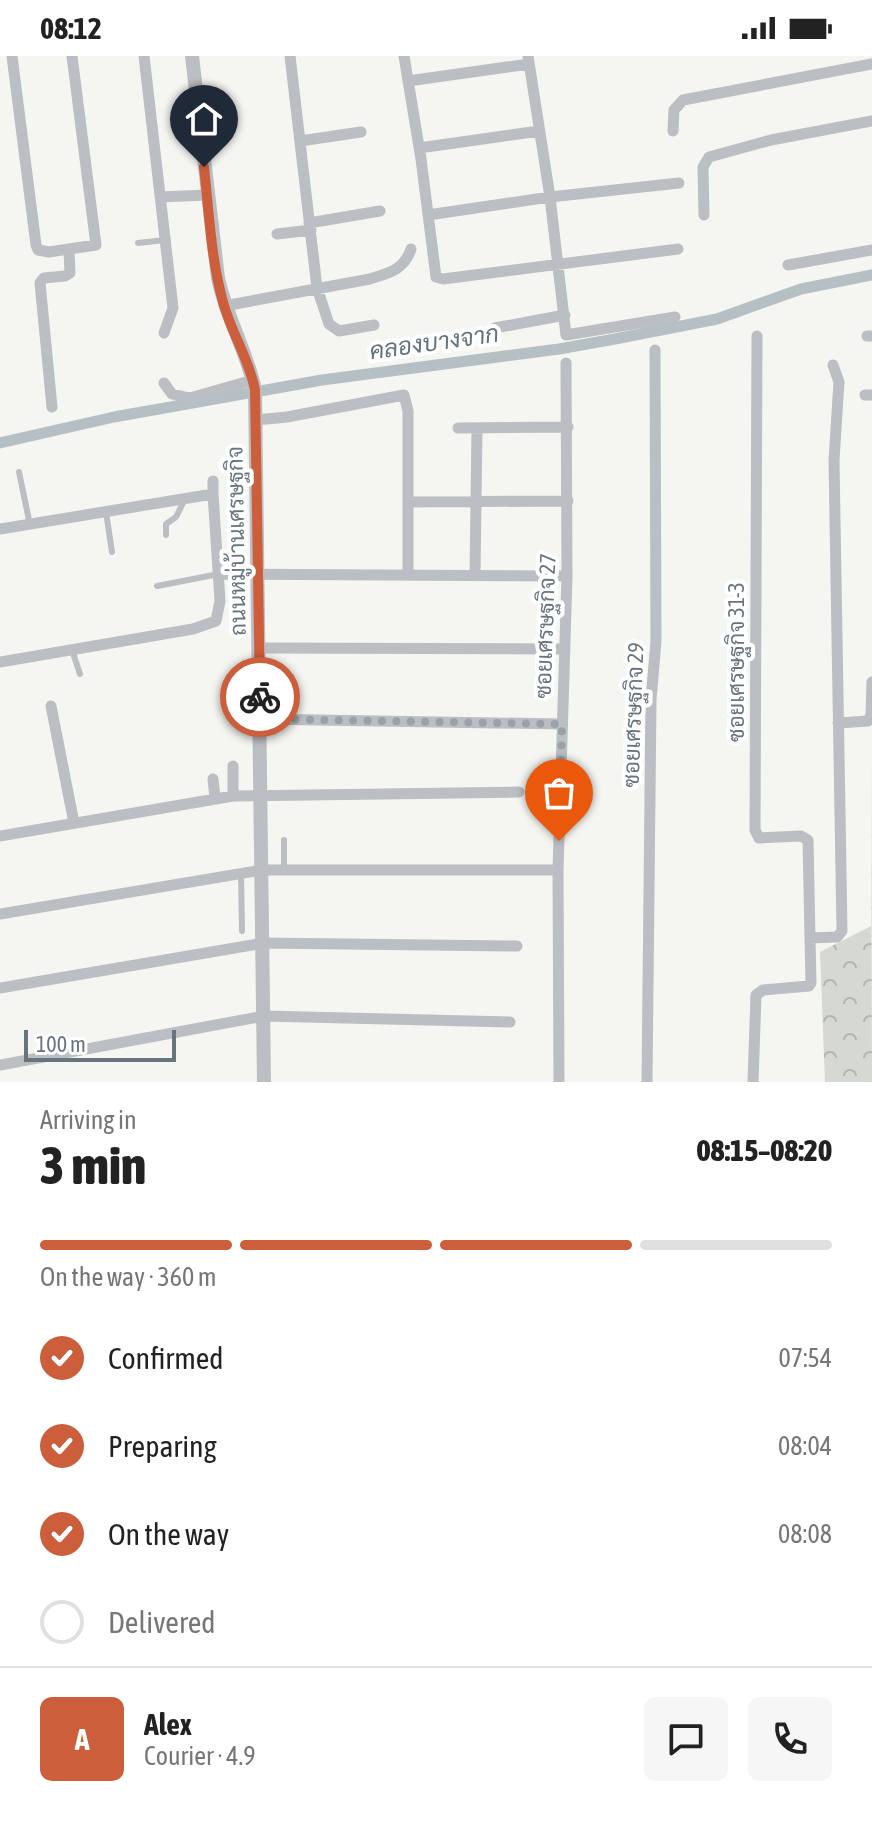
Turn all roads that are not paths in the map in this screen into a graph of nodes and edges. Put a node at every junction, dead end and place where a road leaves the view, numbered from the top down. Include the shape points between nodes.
1 (12, 56) edge
2 (72, 56) edge
3 (144, 56) edge
4 (192, 56) edge
5 (290, 56) edge
6 (404, 56) edge
7 (528, 60) edge
8 (872, 64) edge
9 (408, 81) junction
10 (872, 121) edge
11 (539, 131) junction
12 (673, 131) dead end
13 (361, 132) dead end
14 (300, 141) junction
15 (419, 148) junction
16 (679, 183) dead end
17 (207, 195) junction
18 (160, 197) junction
19 (550, 197) junction
20 (380, 211) dead end
21 (428, 215) junction
22 (704, 215) dead end
23 (310, 226) junction
24 (277, 234) dead end
25 (165, 240) junction
26 (138, 243) dead end
27 (411, 249) dead end
28 (678, 249) dead end
29 (69, 250) junction
30 (872, 250) edge
31 (559, 265) junction
32 (788, 265) dead end
33 (317, 288) junction
34 (224, 306) junction
35 (565, 315) junction
36 (675, 317) dead end
37 (374, 325) dead end
38 (495, 328) dead end
39 (164, 333) dead end
40 (757, 336) dead end
41 (655, 350) dead end
42 (566, 363) dead end
43 (833, 365) dead end
44 (164, 383) dead end
45 (254, 385) junction
46 (52, 407) dead end
47 (256, 415) junction
48 (568, 427) junction
49 (458, 428) dead end
50 (477, 428) junction
51 (19, 472) dead end
52 (185, 499) junction
53 (476, 501) junction
54 (568, 501) junction
55 (408, 502) junction
56 (106, 511) junction
57 (30, 525) junction
58 (0, 529) edge
59 (166, 535) dead end
60 (112, 552) dead end
61 (408, 573) junction
62 (219, 574) junction
63 (259, 574) junction
64 (475, 574) junction
65 (567, 576) junction
66 (157, 586) dead end
67 (259, 648) junction
68 (565, 649) junction
69 (72, 650) junction
70 (0, 662) edge
71 (80, 674) dead end
72 (872, 682) edge
73 (872, 699) edge
74 (51, 706) dead end
75 (260, 719) junction
76 (838, 723) junction
77 (562, 724) junction
78 (233, 766) dead end
79 (213, 779) dead end
80 (519, 792) dead end
81 (261, 793) junction
82 (233, 796) junction
83 (215, 798) junction
84 (74, 823) junction
85 (0, 836) edge
86 (284, 840) dead end
87 (262, 870) junction
88 (558, 870) junction
89 (284, 871) junction
90 (241, 873) junction
91 (0, 914) edge
92 (242, 931) dead end
93 (810, 938) junction
94 (264, 943) junction
95 (517, 946) dead end
96 (0, 988) edge
97 (264, 1016) junction
98 (510, 1022) dead end
99 (0, 1065) edge
100 (264, 1082) edge
101 (559, 1082) edge
102 (647, 1082) edge
103 (753, 1082) edge

1 - 29 street via 37,248
2 - 29 street via 96,245
3 - 18 street
4 - 17 street, ถนนหมู่บ้านเศรษฐกิจ
5 - 14 street
6 - 9 street
7 - 9 street
7 - 11 street
8 - 12 street via 683,100 674,110
9 - 15 street
10 - 22 street via 709,157 703,167
11 - 15 street
11 - 19 street
13 - 14 street
14 - 23 street
15 - 21 street
16 - 19 street
17 - 18 street
17 - 34 street, ถนนหมู่บ้านเศรษฐกิจ
18 - 25 street
19 - 21 street
19 - 31 street
20 - 23 street
21 - 31 street via 436,277
23 - 24 street
23 - 33 street
25 - 26 lane
25 - 39 street via 173,308
27 - 33 street via 408,260 391,273
28 - 31 street
29 - 46 street via 70,273 40,283
30 - 32 street
31 - 35 street
33 - 34 street
33 - 37 street via 329,324 339,331
34 - 45 street, ถนนหมู่บ้านเศรษฐกิจ
35 - 36 street via 566,335 571,336
35 - 38 street
40 - 93 street, ซอยเศรษฐกิจ 31-3 via 755,830 759,838 808,840
41 - 102 street, ซอยเศรษฐกิจ 29 via 656,641
42 - 48 street, ซอยเศรษฐกิจ 27
43 - 76 street via 839,382 834,460
44 - 45 street via 172,394 190,398
45 - 47 street, ถนนหมู่บ้านเศรษฐกิจ
47 - 55 street via 287,417 404,395
47 - 63 street, ถนนหมู่บ้านเศรษฐกิจ
48 - 50 street
48 - 54 street, ซอยเศรษฐกิจ 27
49 - 50 street
50 - 53 street
51 - 57 lane
52 - 56 street
52 - 59 lane via 166,524
52 - 62 street via 213,487
53 - 54 street
53 - 55 street
53 - 64 street
54 - 65 street, ซอยเศรษฐกิจ 27
55 - 61 street
56 - 57 street
56 - 60 lane
57 - 58 street
61 - 63 street
61 - 64 street
62 - 63 street
62 - 66 lane
62 - 69 street via 216,621
63 - 67 street, ถนนหมู่บ้านเศรษฐกิจ
64 - 65 street
65 - 68 street, ซอยเศรษฐกิจ 27
67 - 68 street
67 - 75 street, ถนนหมู่บ้านเศรษฐกิจ
68 - 77 street, ซอยเศรษฐกิจ 27
69 - 70 street
69 - 71 lane
72 - 73 street
73 - 76 street via 868,721
74 - 84 street
75 - 77 street
75 - 81 street, ถนนหมู่บ้านเศรษฐกิจ
76 - 93 street via 842,931 837,937
77 - 88 street, ซอยเศรษฐกิจ 27
78 - 82 street
79 - 83 street
80 - 81 street
81 - 82 street
81 - 87 street, ถนนหมู่บ้านเศรษฐกิจ
82 - 83 street
83 - 84 street
84 - 85 street
86 - 89 lane
87 - 89 street
87 - 90 street
87 - 94 street, ถนนหมู่บ้านเศรษฐกิจ
88 - 89 street
88 - 101 street, ซอยเศรษฐกิจ 27
90 - 91 street
90 - 92 lane
93 - 103 street, ซอยเศรษฐกิจ 31-3 via 809,986 756,995
94 - 95 street
94 - 96 street
94 - 97 street, ถนนหมู่บ้านเศรษฐกิจ
97 - 98 street
97 - 99 street
97 - 100 street, ถนนหมู่บ้านเศรษฐกิจ

